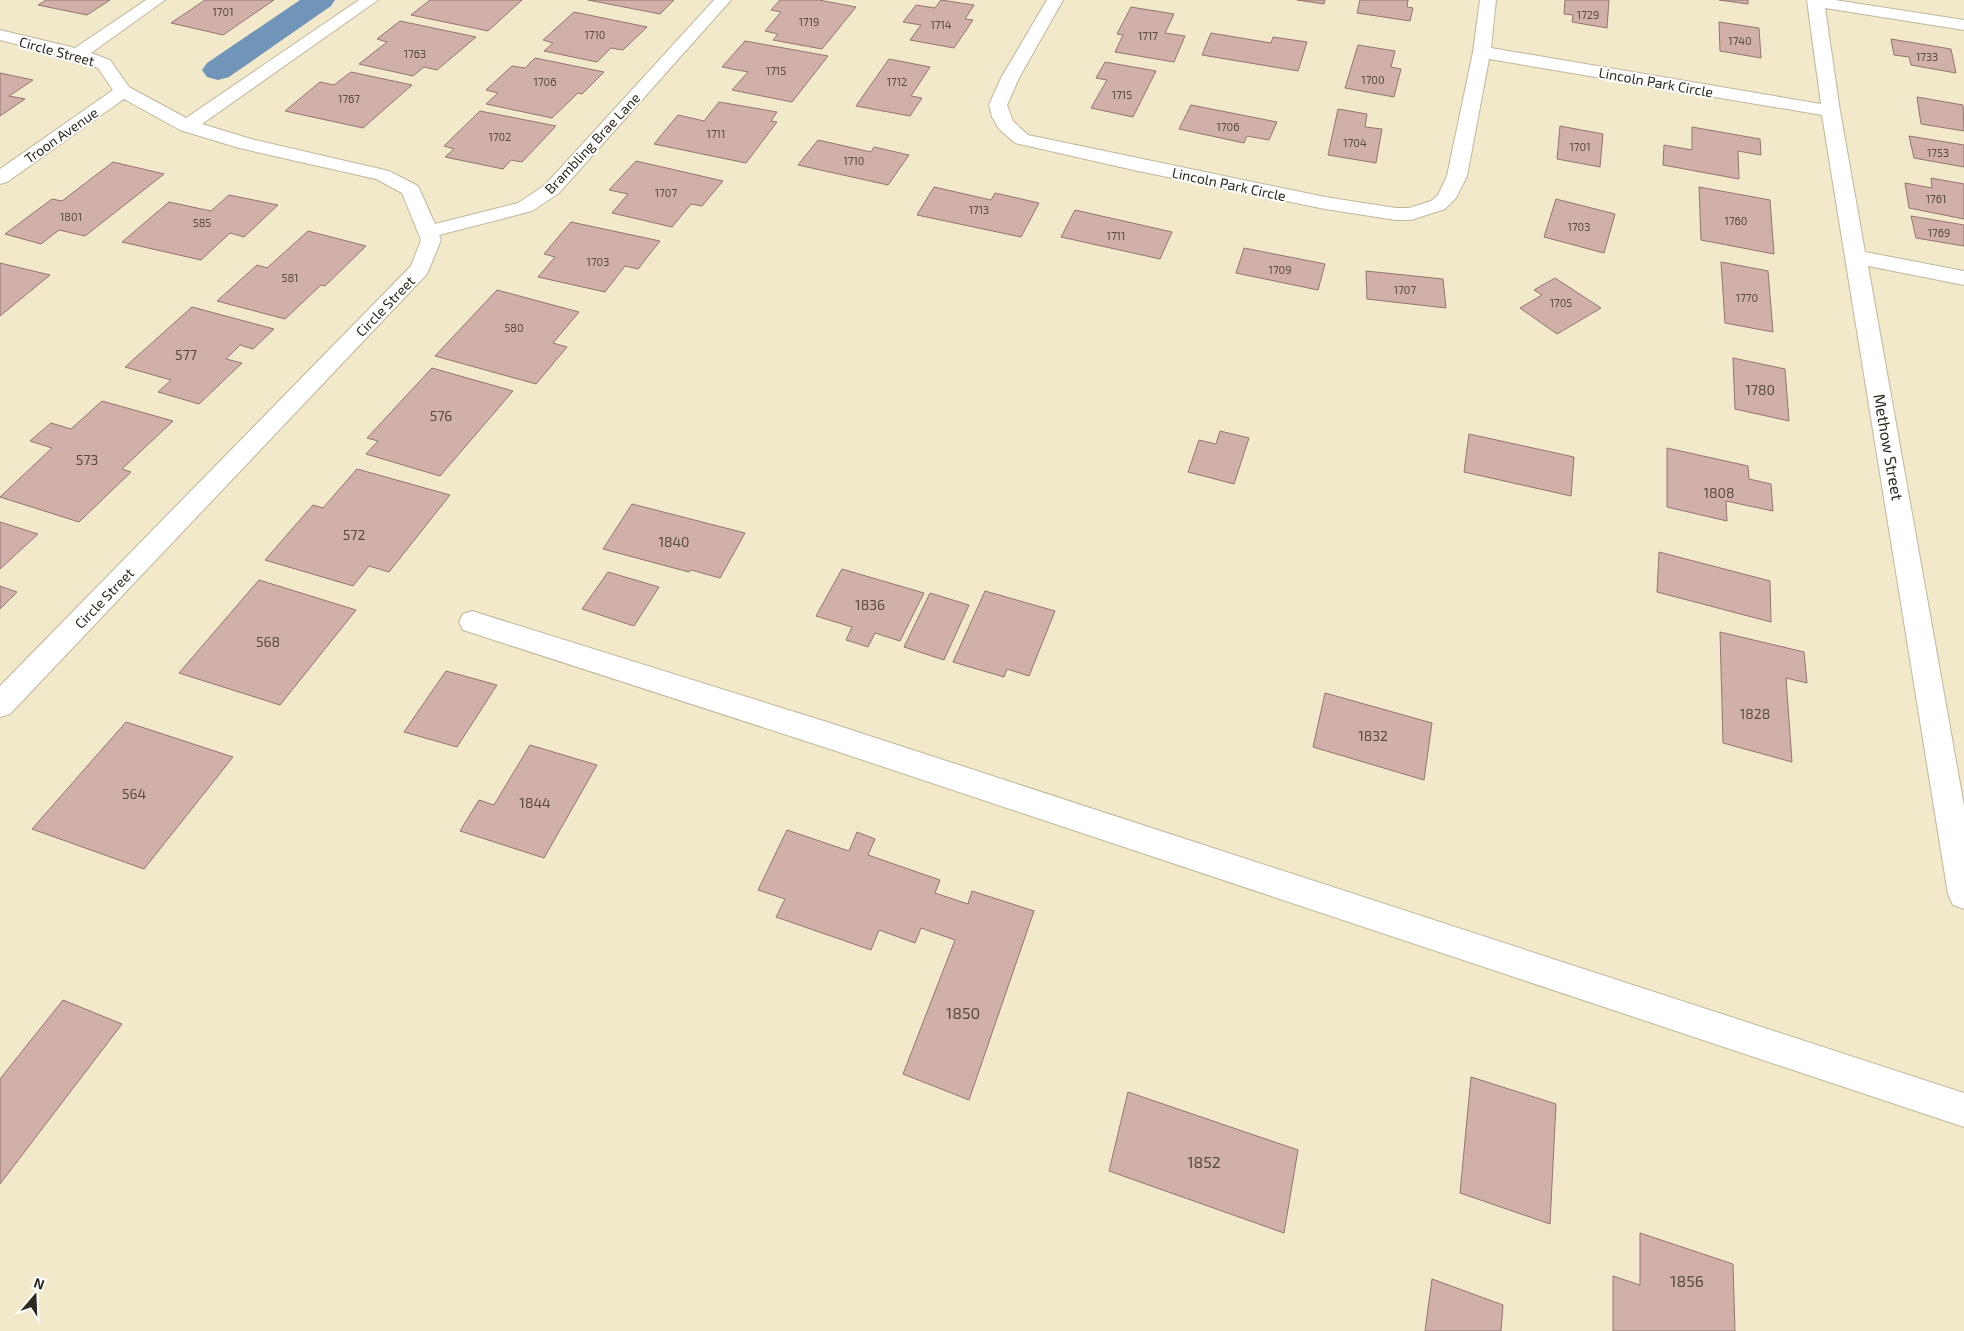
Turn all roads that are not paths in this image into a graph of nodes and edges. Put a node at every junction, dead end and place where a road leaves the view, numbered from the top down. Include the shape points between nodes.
1 (157, 0) edge
2 (370, 0) edge
3 (723, 0) edge
4 (1055, 0) edge
5 (1488, 0) edge
6 (1816, 1) edge
7 (1964, 25) edge
8 (0, 36) edge
9 (1482, 52) junction
10 (78, 54) junction
11 (123, 91) junction
12 (1831, 111) junction
13 (188, 126) junction
14 (0, 178) edge
15 (428, 232) junction
16 (1857, 257) junction
17 (1964, 278) edge
18 (472, 622) dead end
19 (0, 705) edge
20 (1964, 894) edge
21 (1964, 1110) edge

1 - 10 street
2 - 13 street
3 - 15 street, Brambling Brae Lane via 552,189 525,207
4 - 9 street, Lincoln Park Circle via 998,105 1001,117 1022,139 1382,214 1411,214 1446,198 1457,176
5 - 9 street, Lincoln Park Circle
6 - 7 street
6 - 12 street, Methow Street
8 - 10 street, Circle Street
9 - 12 street, Lincoln Park Circle
10 - 11 street, Circle Street via 104,64
11 - 13 street, Circle Street
11 - 14 street, Troon Avenue
12 - 16 street, Methow Street
13 - 15 street, Circle Street via 246,144 382,175 410,190
15 - 19 street, Circle Street via 432,240 420,270
16 - 17 street
16 - 20 street, Methow Street
18 - 21 street via 837,738

